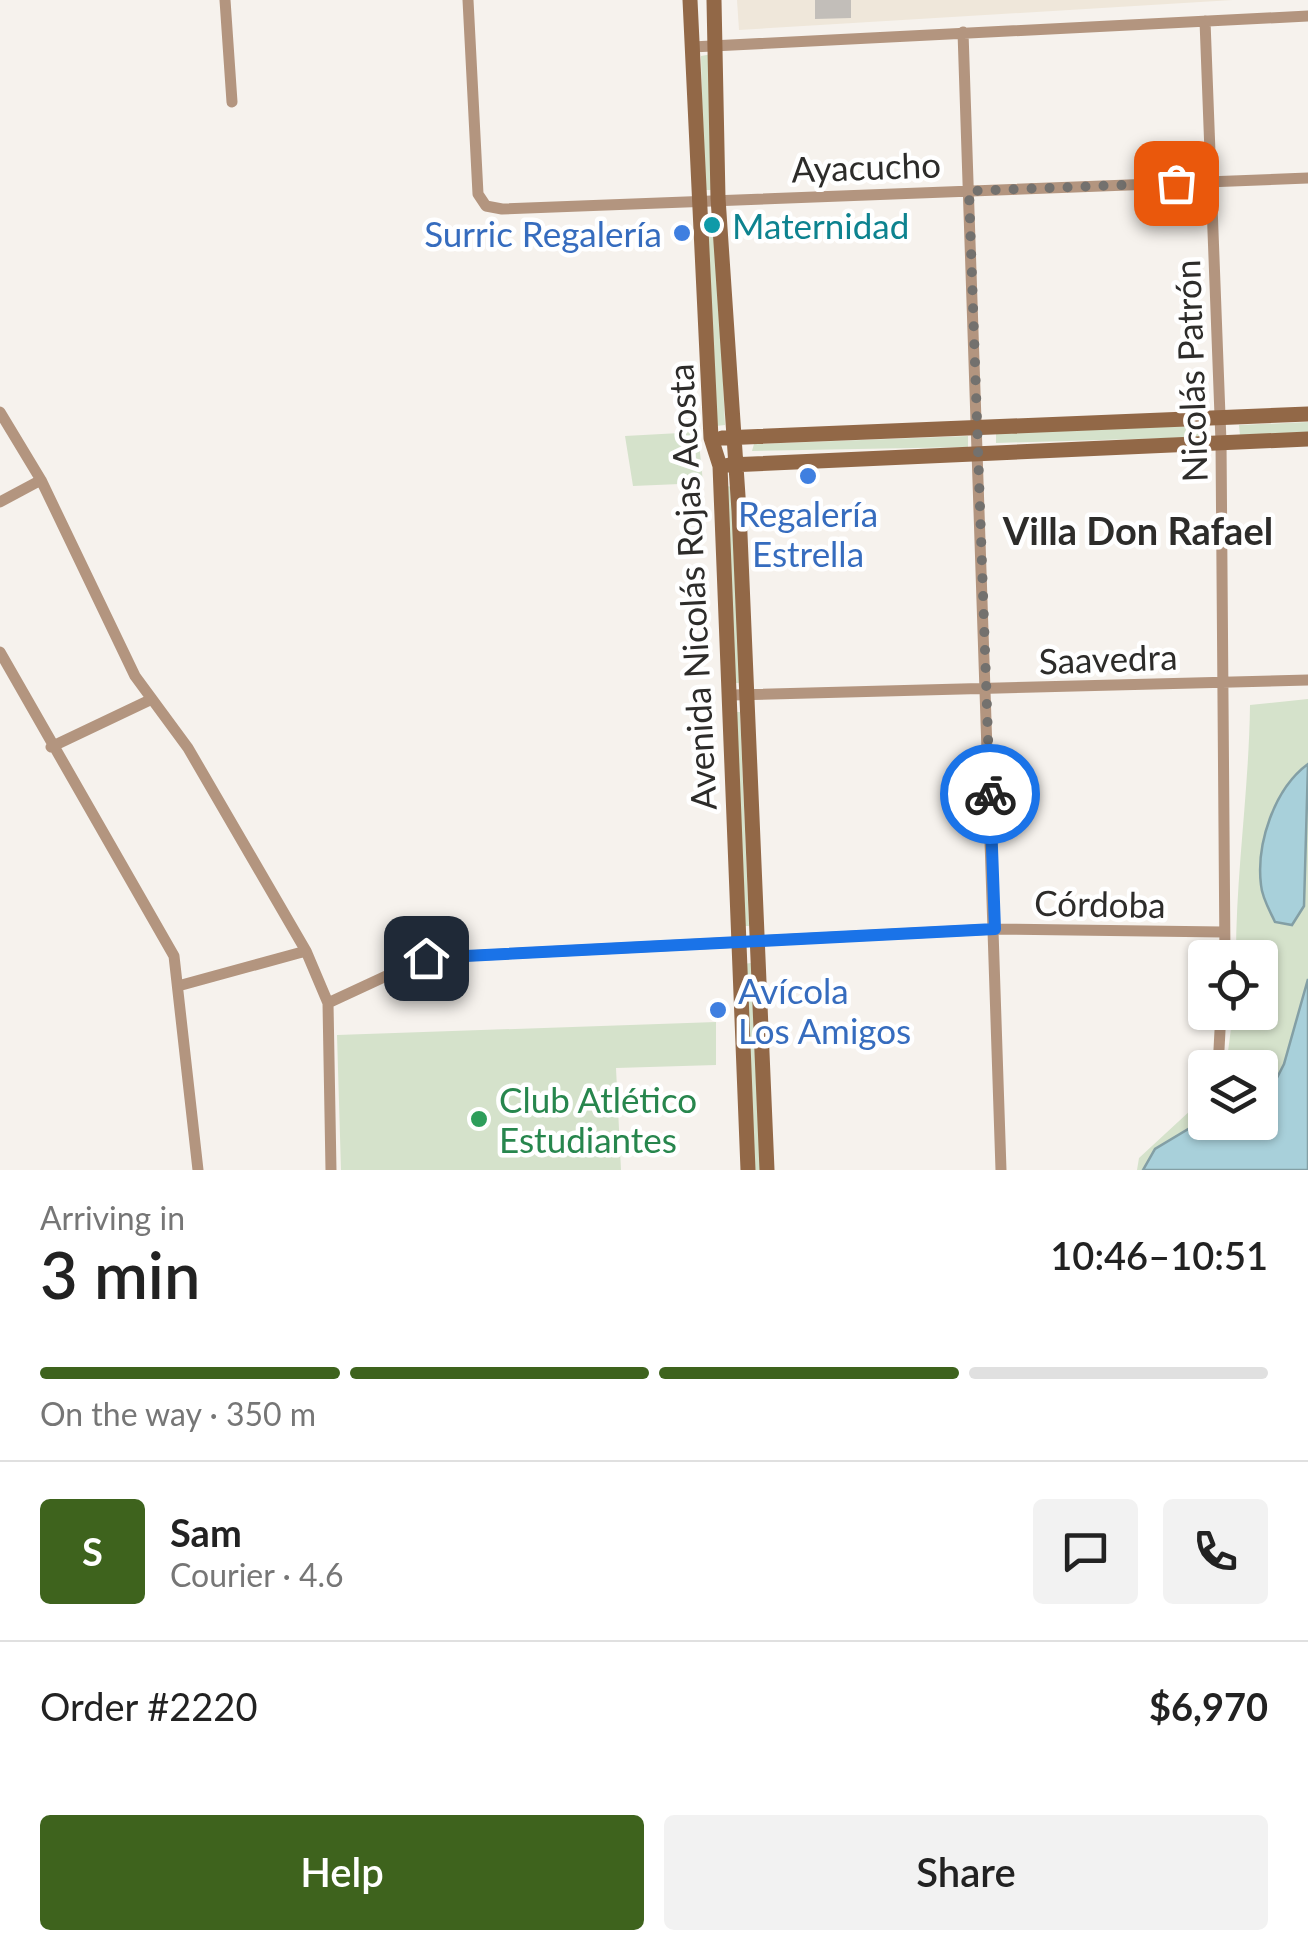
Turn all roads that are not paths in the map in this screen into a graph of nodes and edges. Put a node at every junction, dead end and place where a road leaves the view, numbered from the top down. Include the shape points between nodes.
1 (225, 0) edge
2 (468, 0) edge
3 (690, 0) edge
4 (714, 0) edge
5 (1308, 16) edge
6 (1205, 22) junction
7 (964, 32) junction
8 (716, 46) junction
9 (692, 47) junction
10 (232, 102) dead end
11 (1308, 178) edge
12 (1210, 182) junction
13 (969, 191) junction
14 (718, 198) junction
15 (699, 200) junction
16 (0, 412) edge
17 (1308, 414) edge
18 (1220, 418) junction
19 (977, 428) junction
20 (711, 438) junction
21 (731, 438) junction
22 (1308, 439) edge
23 (1221, 442) junction
24 (978, 451) junction
25 (728, 465) junction
26 (41, 480) junction
27 (0, 502) edge
28 (0, 652) edge
29 (1308, 680) edge
30 (1225, 682) junction
31 (986, 690) junction
32 (737, 696) junction
33 (152, 699) junction
34 (52, 746) junction
35 (995, 929) junction
36 (1222, 932) junction
37 (1223, 940) edge
38 (747, 942) junction
39 (306, 951) junction
40 (178, 986) junction
41 (328, 1003) junction
42 (198, 1170) edge
43 (331, 1170) edge
44 (748, 1170) edge
45 (767, 1170) edge
46 (1001, 1170) edge

1 - 10 street
2 - 15 street, Ayacucho via 478,194 486,206
3 - 9 main road, Avenida Nicolás Rojas Acosta
4 - 8 main road, Avenida Nicolás Rojas Acosta
5 - 6 street
6 - 7 street
6 - 12 street, Nicolás Patrón
7 - 8 street
7 - 13 street
8 - 9 street
8 - 14 main road, Avenida Nicolás Rojas Acosta
9 - 15 main road, Avenida Nicolás Rojas Acosta
11 - 12 street, Ayacucho
12 - 13 street, Ayacucho
12 - 18 street, Nicolás Patrón
13 - 14 street, Ayacucho
13 - 19 street
14 - 15 street, Ayacucho
14 - 21 main road, Avenida Nicolás Rojas Acosta
15 - 20 main road, Avenida Nicolás Rojas Acosta
16 - 26 street
17 - 18 main road
18 - 19 main road
18 - 23 street, Nicolás Patrón
19 - 21 main road
19 - 24 street
20 - 21 main road
20 - 25 main road, Avenida Nicolás Rojas Acosta
21 - 25 main road, Avenida Nicolás Rojas Acosta
22 - 23 main road
23 - 24 main road
23 - 30 street, Nicolás Patrón
24 - 25 main road
24 - 31 street
25 - 32 main road, Avenida Nicolás Rojas Acosta
26 - 27 street
26 - 33 street
28 - 34 street
29 - 30 street, Saavedra
30 - 31 street, Saavedra
30 - 36 street, Nicolás Patrón
31 - 32 street, Saavedra
31 - 35 street
32 - 38 main road, Avenida Nicolás Rojas Acosta
33 - 34 street
33 - 39 street via 188,748
34 - 40 street via 174,956
35 - 36 street, Córdoba
35 - 38 street, Córdoba
35 - 46 street
36 - 37 street, Nicolás Patrón
38 - 41 street, Córdoba via 426,958
38 - 44 main road, Avenida Nicolás Rojas Acosta
38 - 45 main road, Avenida Nicolás Rojas Acosta
39 - 40 street
39 - 41 street
40 - 42 street
41 - 43 street

